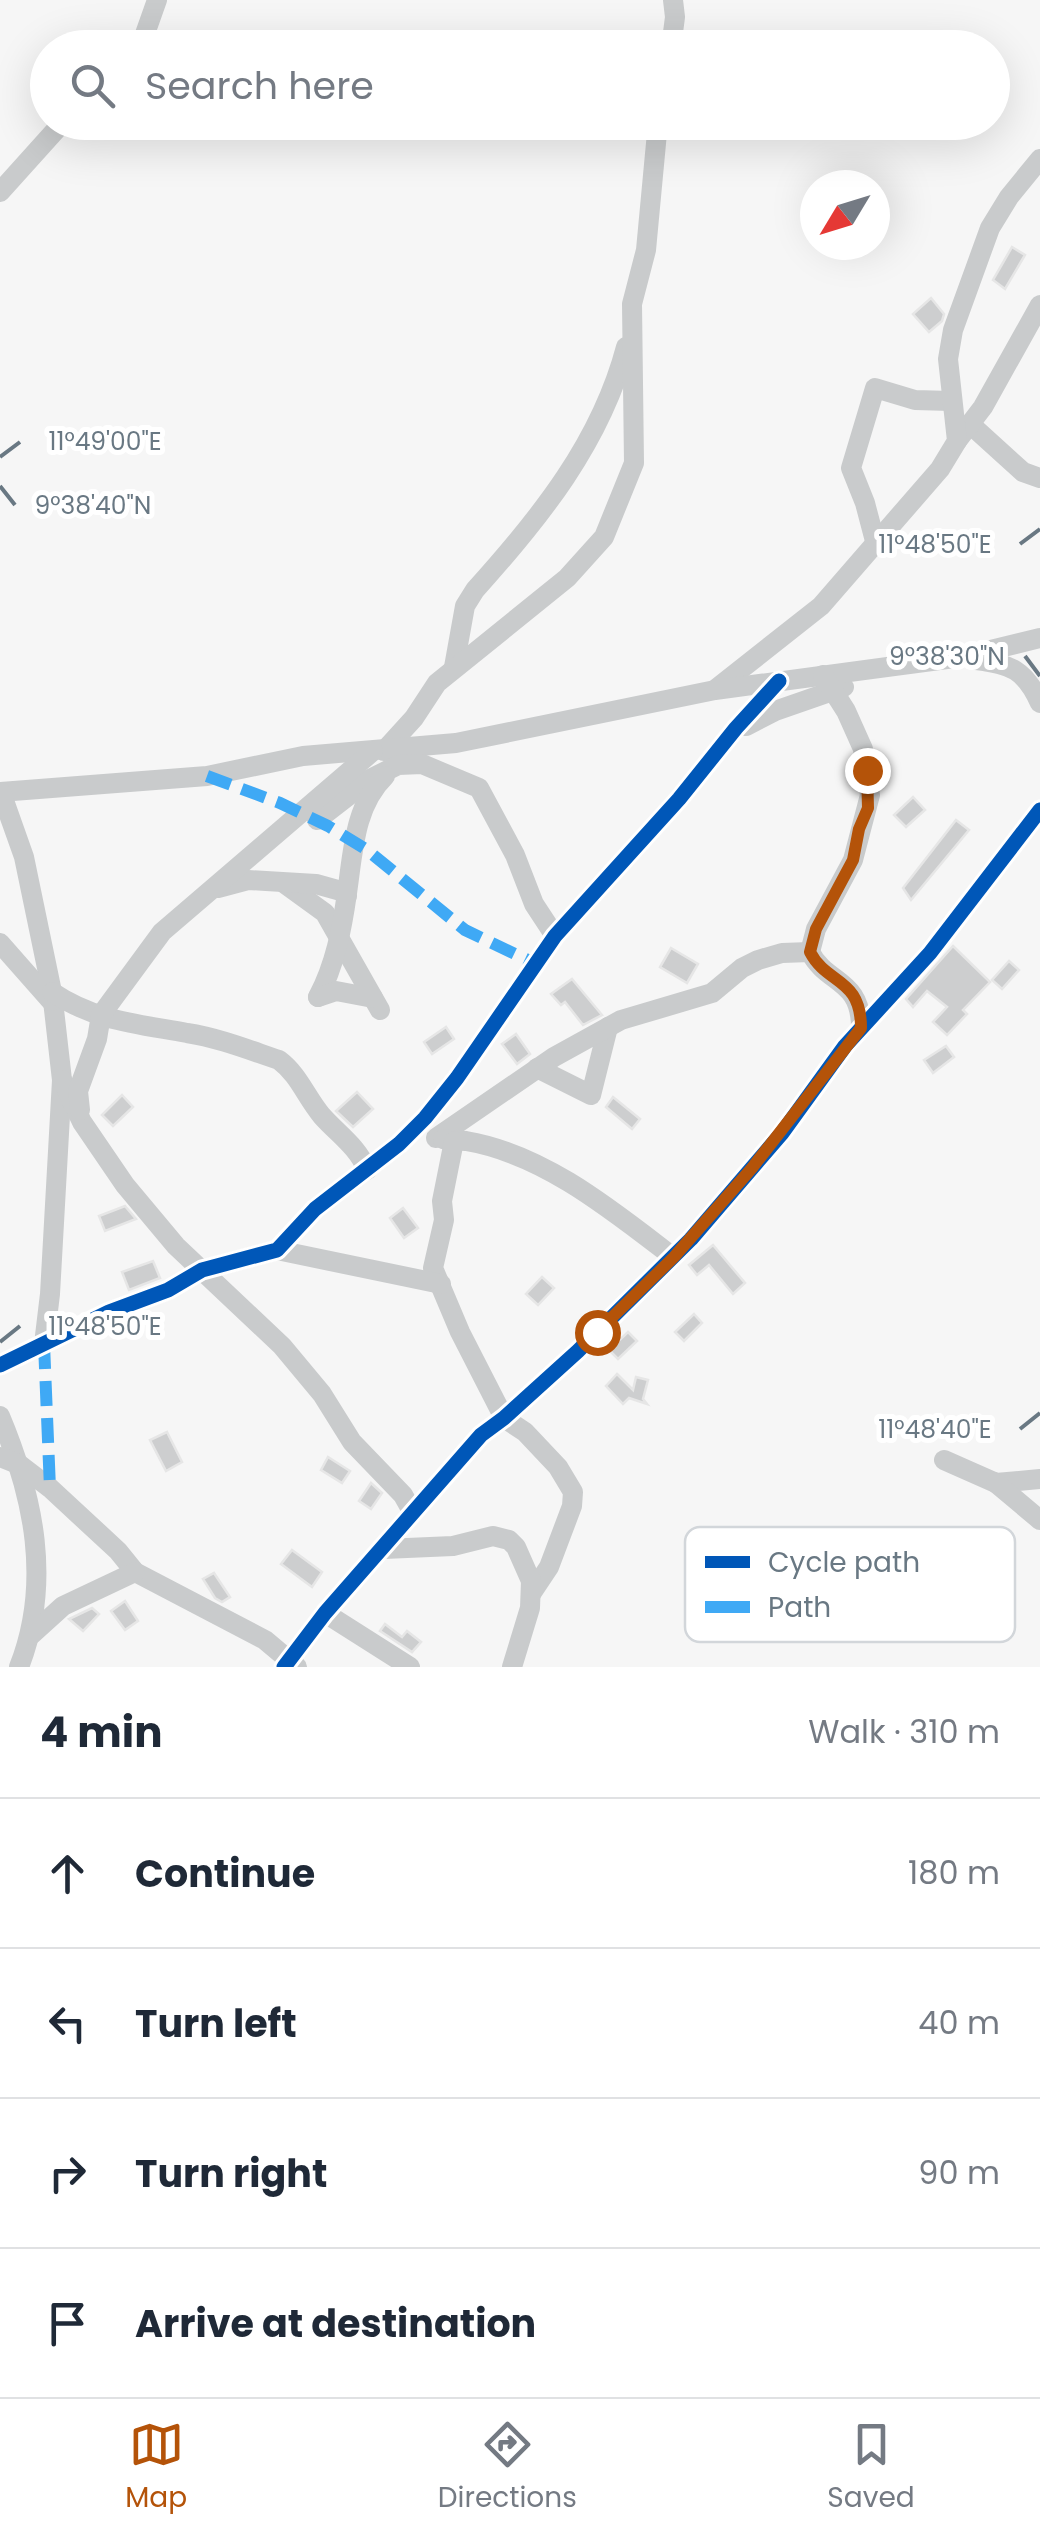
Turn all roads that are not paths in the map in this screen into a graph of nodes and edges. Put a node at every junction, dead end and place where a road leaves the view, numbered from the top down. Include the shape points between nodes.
1 (157, 0) edge
2 (673, 0) edge
3 (146, 30) edge
4 (673, 30) edge
5 (47, 140) edge
6 (656, 140) edge
7 (1040, 159) edge
8 (0, 192) edge
9 (1040, 305) edge
10 (630, 331) junction
11 (951, 401) junction
12 (964, 432) junction
13 (1040, 478) edge
14 (875, 542) junction
15 (1040, 638) edge
16 (958, 657) junction
17 (454, 669) junction
18 (779, 681) junction
19 (829, 683) junction
20 (714, 690) junction
21 (1040, 703) edge
22 (721, 746) junction
23 (385, 756) junction
24 (1, 792) edge
25 (1040, 810) edge
26 (317, 820) dead end
27 (284, 884) junction
28 (210, 890) junction
29 (347, 896) junction
30 (554, 936) junction
31 (338, 937) junction
32 (0, 943) edge
33 (810, 952) junction
34 (52, 998) junction
35 (101, 1015) junction
36 (608, 1028) junction
37 (861, 1028) junction
38 (537, 1068) junction
39 (62, 1080) junction
40 (82, 1122) junction
41 (445, 1140) junction
42 (399, 1144) junction
43 (367, 1170) junction
44 (277, 1250) junction
45 (674, 1257) junction
46 (202, 1270) junction
47 (441, 1284) junction
48 (44, 1344) junction
49 (0, 1365) edge
50 (0, 1416) edge
51 (504, 1418) junction
52 (0, 1457) edge
53 (944, 1460) dead end
54 (20, 1465) junction
55 (1040, 1479) edge
56 (996, 1483) junction
57 (412, 1512) junction
58 (1040, 1520) edge
59 (384, 1549) junction
60 (135, 1572) junction
61 (531, 1594) junction
62 (326, 1613) junction
63 (30, 1636) junction
64 (289, 1665) edge
65 (19, 1667) edge
66 (410, 1667) edge
67 (512, 1667) edge

1 - 3 street
2 - 4 street
5 - 8 street
6 - 10 street
7 - 11 street via 990,228 953,330
9 - 12 street
10 - 17 street via 601,418 556,493 466,606
10 - 17 street via 634,463 604,538 528,612
11 - 12 street
11 - 14 street via 875,388 851,468
12 - 13 street
12 - 14 street
14 - 20 street via 821,606
15 - 16 street
16 - 19 street
16 - 21 street via 1009,665
17 - 23 street
18 - 19 street
18 - 20 street
18 - 22 street
19 - 22 street
19 - 33 street via 863,748 870,796 853,860
20 - 23 street
22 - 30 street
23 - 24 street via 304,756 208,776
23 - 26 street via 370,780
23 - 28 street
23 - 29 street via 361,814
23 - 30 street via 479,788
24 - 34 street via 24,858
25 - 37 street via 930,953
27 - 28 street via 248,880
27 - 29 street via 316,884
27 - 31 street via 325,913
28 - 35 street via 162,932
29 - 31 street
30 - 42 street via 457,1078
31 - 31 street via 318,997 336,991 377,1004
32 - 34 street
33 - 36 street via 758,960 712,993
33 - 37 street via 852,992
34 - 35 street
34 - 39 street
35 - 40 street via 78,1091
35 - 43 street via 278,1060
36 - 38 street
36 - 38 street via 592,1095
37 - 45 street
38 - 41 street
39 - 40 street
39 - 48 street
40 - 46 street via 136,1199
41 - 42 street
41 - 45 street via 504,1153 572,1185
41 - 47 street via 444,1220 433,1268
42 - 43 street
43 - 44 street
44 - 46 street
44 - 47 street
45 - 51 street
46 - 48 street
46 - 57 street via 282,1346
47 - 51 street
48 - 49 street
50 - 54 street
51 - 57 street via 480,1435
51 - 61 street via 525,1432 574,1492 549,1567
52 - 54 street
53 - 56 street
54 - 60 street
54 - 63 street via 38,1572
55 - 56 street
56 - 58 street
57 - 59 street
59 - 61 street via 453,1546 493,1536 509,1540 528,1570
59 - 62 street
60 - 63 street via 63,1606
60 - 64 street via 265,1640
61 - 67 street
62 - 64 street
62 - 66 street
63 - 65 street

